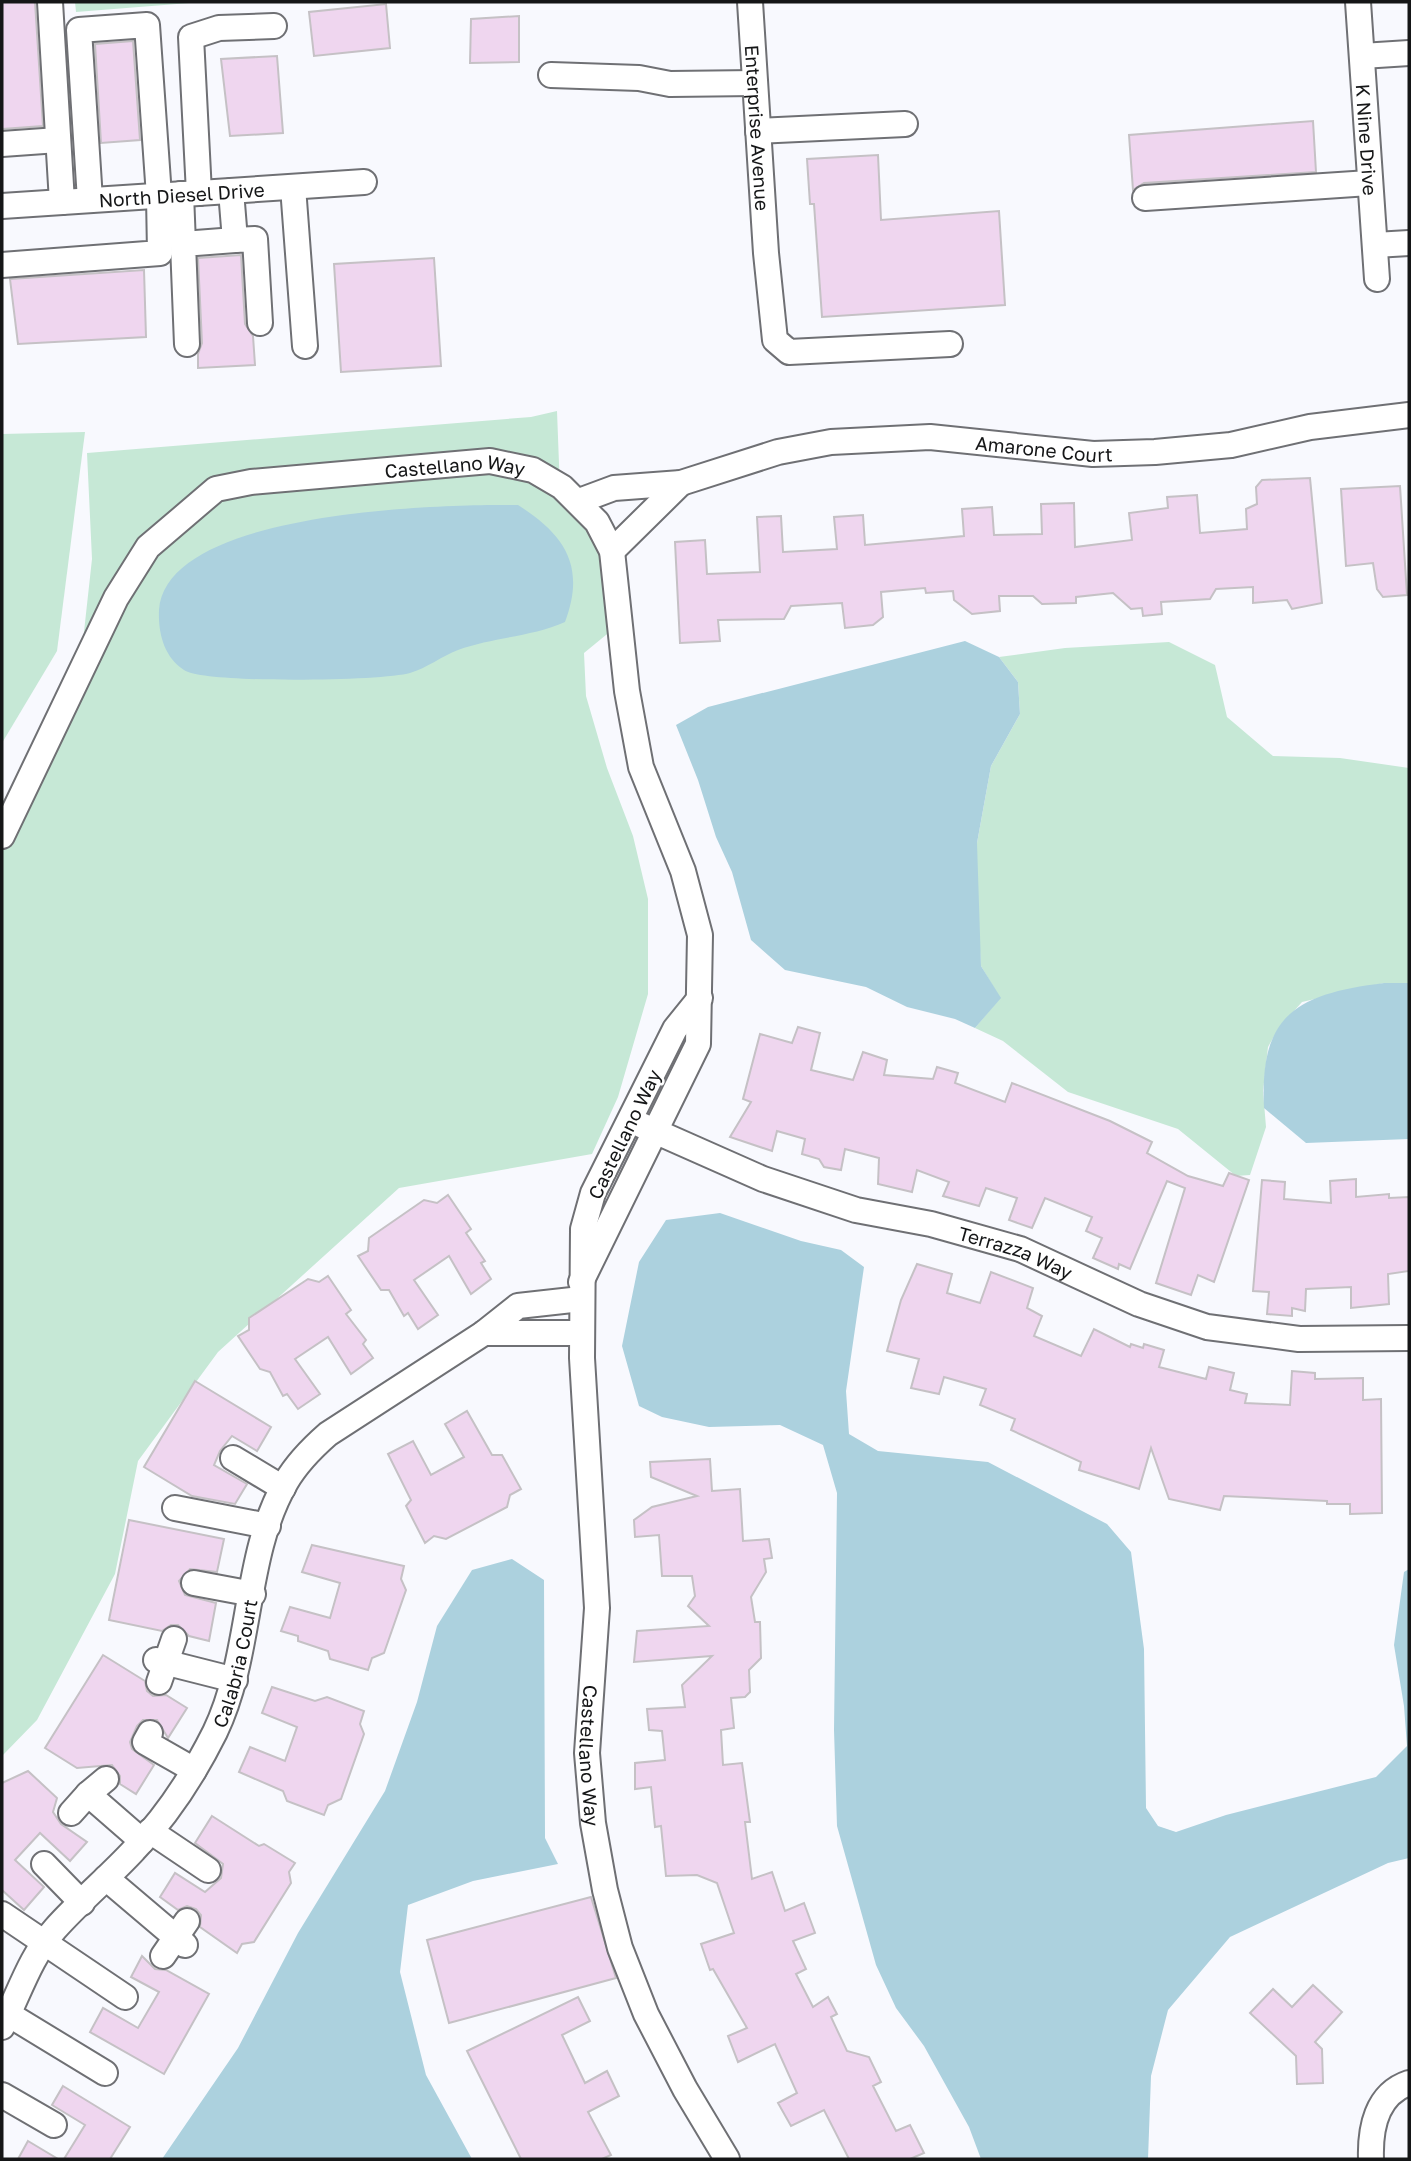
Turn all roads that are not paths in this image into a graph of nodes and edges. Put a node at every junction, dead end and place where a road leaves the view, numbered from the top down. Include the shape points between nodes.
1 (50, 2) edge
2 (750, 2) edge
3 (1358, 2) edge
4 (274, 26) dead end
5 (1409, 53) edge
6 (1362, 56) junction
7 (551, 75) dead end
8 (755, 83) junction
9 (905, 124) dead end
10 (758, 131) junction
11 (58, 140) junction
12 (2, 144) edge
13 (364, 182) dead end
14 (1369, 183) junction
15 (293, 187) junction
16 (231, 191) junction
17 (180, 194) junction
18 (1145, 198) dead end
19 (90, 200) junction
20 (62, 202) junction
21 (2, 206) edge
22 (236, 240) junction
23 (1409, 243) edge
24 (1374, 245) junction
25 (175, 250) junction
26 (2, 265) edge
27 (1377, 279) dead end
28 (260, 323) dead end
29 (187, 344) dead end
30 (950, 344) dead end
31 (305, 346) dead end
32 (1409, 415) edge
33 (681, 484) junction
34 (579, 501) junction
35 (612, 551) junction
36 (2, 836) edge
37 (699, 998) junction
38 (631, 1119) junction
39 (655, 1132) junction
40 (581, 1290) junction
41 (484, 1333) junction
42 (582, 1333) junction
43 (1409, 1338) edge
44 (238, 1460) dead end
45 (283, 1488) junction
46 (191, 1513) dead end
47 (268, 1526) junction
48 (198, 1585) dead end
49 (253, 1594) junction
50 (164, 1661) dead end
51 (235, 1679) junction
52 (145, 1742) dead end
53 (194, 1770) junction
54 (71, 1813) dead end
55 (146, 1836) junction
56 (45, 1864) dead end
57 (200, 1866) dead end
58 (106, 1878) junction
59 (82, 1903) junction
60 (2, 1914) edge
61 (177, 1940) dead end
62 (46, 1942) junction
63 (10, 1986) edge
64 (120, 1994) dead end
65 (5, 2020) edge
66 (97, 2067) dead end
67 (1409, 2084) edge
68 (2, 2095) edge
69 (54, 2126) dead end
70 (727, 2159) edge
71 (1371, 2159) edge

1 - 11 street
2 - 8 street, Enterprise Avenue
3 - 6 street, K Nine Drive
4 - 17 street via 219,28 191,37
5 - 6 street
6 - 14 street, K Nine Drive
7 - 8 street via 639,78 670,84
8 - 10 street, Enterprise Avenue
9 - 10 street
10 - 30 street, Enterprise Avenue via 775,340 789,352
11 - 12 street
11 - 20 street
13 - 15 street, North Diesel Drive
14 - 18 street
14 - 24 street, K Nine Drive
15 - 16 street, North Diesel Drive
15 - 31 street
16 - 17 street, North Diesel Drive
16 - 22 street
17 - 19 street, North Diesel Drive
17 - 19 street via 156,156 147,25 79,30
17 - 25 street
19 - 20 street, North Diesel Drive
20 - 21 street, North Diesel Drive
22 - 25 street
22 - 28 street via 255,239
23 - 24 street
24 - 27 street, K Nine Drive
25 - 26 street
25 - 29 street
32 - 33 street, Amarone Court via 1310,427 1231,445 1155,452 1093,454 930,437 831,442 778,452
33 - 34 street via 614,488
33 - 35 street
34 - 35 street, Castellano Way
34 - 36 street, Castellano Way via 533,470 490,461 216,489 148,547 116,598
35 - 37 street, Castellano Way via 627,691 641,767 682,871 699,935
37 - 38 street, Castellano Way via 675,1029
37 - 39 street, Castellano Way via 698,1044
38 - 39 street, Terrazza Way
38 - 40 street, Castellano Way via 593,1194 583,1229
39 - 40 street, Castellano Way
39 - 43 street, Terrazza Way via 763,1179 856,1210 931,1224 1020,1249 1139,1304 1207,1326 1299,1339
40 - 41 street, Calabria Court via 518,1307
40 - 42 street, Castellano Way
41 - 42 street
41 - 45 street, Calabria Court via 328,1434 306,1454
42 - 70 street, Castellano Way via 597,1608 587,1752 593,1823 620,1948 646,2014
44 - 45 street
45 - 47 street, Calabria Court
46 - 47 street
47 - 49 street, Calabria Court
48 - 49 street
49 - 51 street, Calabria Court
50 - 51 street
51 - 53 street, Calabria Court
52 - 53 street
53 - 55 street, Calabria Court
54 - 55 street via 97,1787
55 - 57 street
55 - 58 street, Calabria Court
56 - 59 street
58 - 59 street, Calabria Court
58 - 61 street
59 - 62 street, Calabria Court
60 - 62 street
62 - 63 street, Calabria Court
62 - 64 street
63 - 65 street, Calabria Court
65 - 66 street
67 - 71 street via 1391,2094 1375,2116
68 - 69 street

